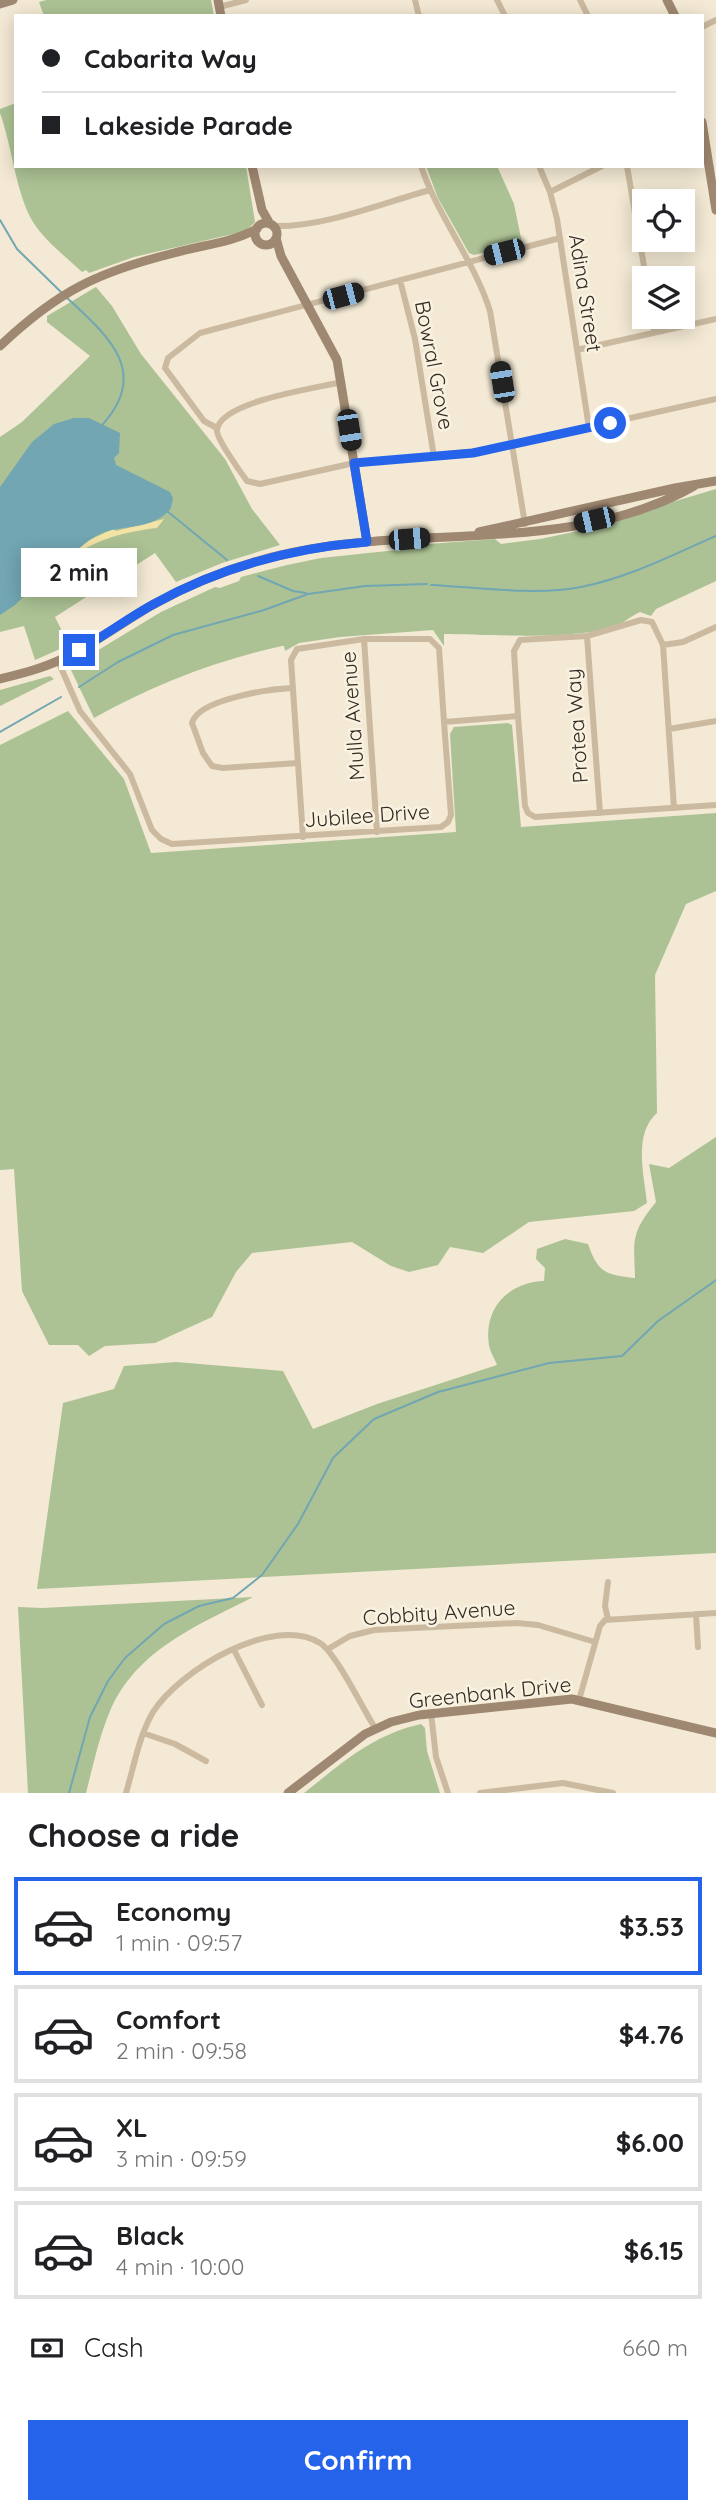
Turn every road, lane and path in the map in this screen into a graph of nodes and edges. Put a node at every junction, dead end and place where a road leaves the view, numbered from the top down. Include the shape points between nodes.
1 (13, 0) edge
2 (246, 0) edge
3 (0, 5) edge
4 (219, 8) edge
5 (704, 135) edge
6 (252, 168) edge
7 (422, 168) edge
8 (540, 168) edge
9 (598, 168) edge
10 (627, 168) edge
11 (430, 190) junction
12 (550, 192) junction
13 (261, 210) junction
14 (716, 211) edge
15 (258, 228) junction
16 (274, 231) junction
17 (559, 238) junction
18 (239, 239) junction
19 (262, 244) junction
20 (281, 256) junction
21 (468, 261) junction
22 (644, 266) edge
23 (400, 280) junction
24 (309, 306) junction
25 (716, 318) edge
26 (654, 329) edge
27 (654, 333) junction
28 (0, 346) edge
29 (578, 350) junction
30 (342, 382) junction
31 (716, 399) edge
32 (217, 428) junction
33 (590, 428) junction
34 (512, 445) junction
35 (434, 457) junction
36 (354, 463) junction
37 (716, 481) edge
38 (694, 486) junction
39 (525, 522) junction
40 (527, 533) junction
41 (474, 534) junction
42 (367, 542) junction
43 (716, 627) edge
44 (587, 636) junction
45 (364, 639) junction
46 (663, 645) junction
47 (58, 661) junction
48 (0, 679) edge
49 (292, 688) junction
50 (518, 716) junction
51 (716, 721) edge
52 (444, 722) junction
53 (669, 729) junction
54 (298, 763) junction
55 (716, 805) edge
56 (674, 808) junction
57 (600, 813) junction
58 (377, 832) junction
59 (303, 837) junction
60 (608, 1582) dead end
61 (716, 1613) edge
62 (696, 1614) junction
63 (608, 1619) junction
64 (595, 1642) junction
65 (698, 1647) dead end
66 (328, 1649) junction
67 (234, 1650) junction
68 (579, 1700) junction
69 (262, 1705) dead end
70 (431, 1713) junction
71 (375, 1728) junction
72 (716, 1733) edge
73 (143, 1734) junction
74 (206, 1760) dead end
75 (534, 1790) edge
76 (126, 1793) edge
77 (288, 1793) edge
78 (448, 1793) edge
79 (480, 1793) edge
80 (613, 1793) edge

1 - 3 street
2 - 4 street
5 - 14 street
6 - 13 street
7 - 11 street
8 - 12 street, Adina Street
9 - 12 street
10 - 22 street
11 - 16 street
11 - 21 street
12 - 17 street, Adina Street
13 - 15 street
13 - 16 street
15 - 16 street
15 - 18 street
15 - 19 street via 256,235
16 - 19 street via 270,244
16 - 20 street
17 - 21 street
17 - 29 street, Adina Street
18 - 19 street
18 - 28 street via 120,268 75,287
19 - 20 street
20 - 24 street
21 - 23 street
21 - 34 street via 490,311
23 - 24 street
23 - 35 street, Bowral Grove via 416,343
24 - 30 street via 334,353
24 - 32 street via 203,331 168,358 168,375 204,421
25 - 27 street
26 - 27 street
27 - 29 street
29 - 33 street, Adina Street
30 - 32 street via 249,403
30 - 36 street
31 - 33 street
32 - 36 street via 244,478 252,484
33 - 34 street
34 - 35 street
34 - 39 street
35 - 36 street
36 - 42 street
37 - 38 street
38 - 39 street
38 - 40 street via 623,514
39 - 40 street
39 - 41 street
40 - 41 street
41 - 42 street
42 - 47 street via 290,553 218,575 153,605
43 - 46 street via 683,642
44 - 46 street via 645,620 656,625
44 - 50 street via 517,643
44 - 57 street, Protea Way
45 - 49 street via 297,649 291,660
45 - 52 street via 434,641 440,654
45 - 58 street, Mulla Avenue
46 - 53 street
47 - 48 street
47 - 59 street, Jubilee Drive via 75,703 126,768 149,824 161,839 178,846
49 - 54 street
49 - 54 street via 266,690 213,706 199,712 192,723 202,753 212,766
50 - 52 street
50 - 57 street via 528,813 537,818
51 - 53 street
52 - 58 street, Jubilee Drive via 448,822 437,828
53 - 56 street
54 - 59 street
55 - 56 street
56 - 57 street
58 - 59 street, Jubilee Drive
60 - 63 street
61 - 62 street
62 - 63 street
62 - 65 street
63 - 64 street via 601,1623
64 - 66 street, Cobbity Avenue via 517,1623 374,1630 350,1636
64 - 68 street
66 - 67 street via 312,1640 284,1636
66 - 71 street
67 - 69 street
67 - 73 street via 174,1686
68 - 70 street, Greenbank Drive
68 - 72 street, Greenbank Drive
70 - 71 street, Greenbank Drive
70 - 78 street via 436,1757
71 - 77 street, Greenbank Drive
73 - 74 street
73 - 76 street
75 - 79 street
75 - 80 street via 574,1784

